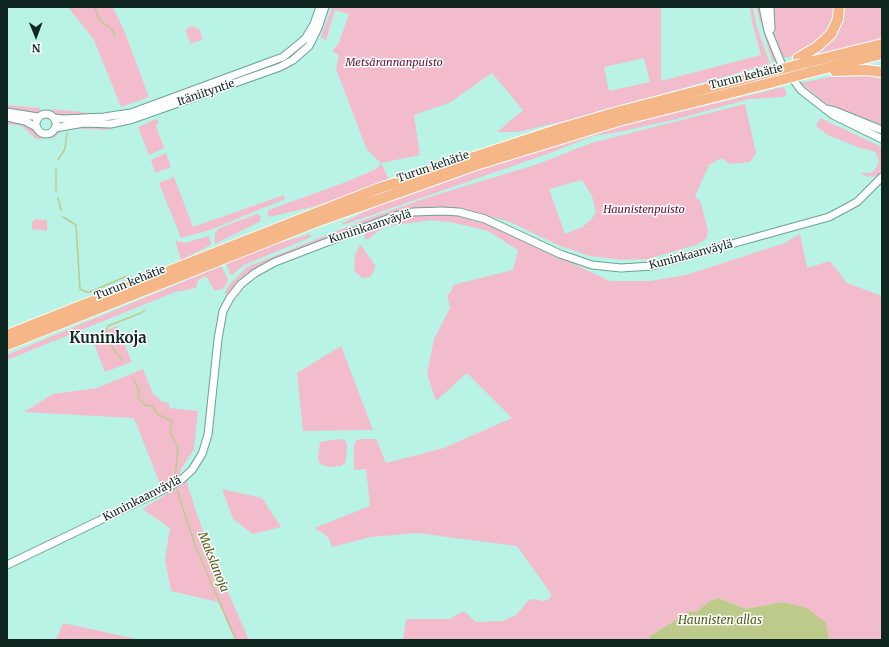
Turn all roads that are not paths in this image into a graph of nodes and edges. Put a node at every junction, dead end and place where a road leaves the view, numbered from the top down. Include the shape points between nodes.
1 (320, 7) edge
2 (325, 7) edge
3 (764, 7) edge
4 (770, 7) edge
5 (840, 7) edge
6 (771, 39) junction
7 (882, 44) edge
8 (882, 54) edge
9 (800, 61) junction
10 (882, 72) edge
11 (807, 73) junction
12 (824, 108) junction
13 (7, 112) edge
14 (7, 117) edge
15 (38, 117) junction
16 (54, 118) junction
17 (36, 127) junction
18 (55, 128) junction
19 (882, 130) edge
20 (882, 139) edge
21 (882, 177) edge
22 (30, 326) junction
23 (7, 331) edge
24 (8, 343) edge
25 (7, 565) edge

1 - 16 street, Itäniityntie via 305,39 283,57 131,113 104,118
2 - 18 street, Itäniityntie via 309,46 294,60 280,67 133,119 111,124 84,123
3 - 6 street
4 - 6 street
5 - 9 highway via 831,34
6 - 12 street via 781,63 801,90
7 - 9 highway, Turun kehätie
8 - 11 highway, Turun kehätie
9 - 22 highway, Turun kehätie, bridge via 766,74 617,112 465,159 362,195
10 - 11 highway via 851,70
11 - 24 highway, Turun kehätie, bridge via 619,121 476,165 310,225
12 - 19 street
12 - 20 street
13 - 15 street
14 - 17 street via 25,121
15 - 16 street via 48,114
15 - 17 street
16 - 18 street
17 - 18 street via 45,134
21 - 25 street, Kuninkaanväylä via 856,202 828,217 652,266 621,268 592,265 560,254 485,219 459,212 442,211 413,212 395,216 275,262 254,272 240,284 224,311 218,339 208,435 202,454 192,470 169,487
22 - 23 highway
22 - 24 highway, Turun kehätie

